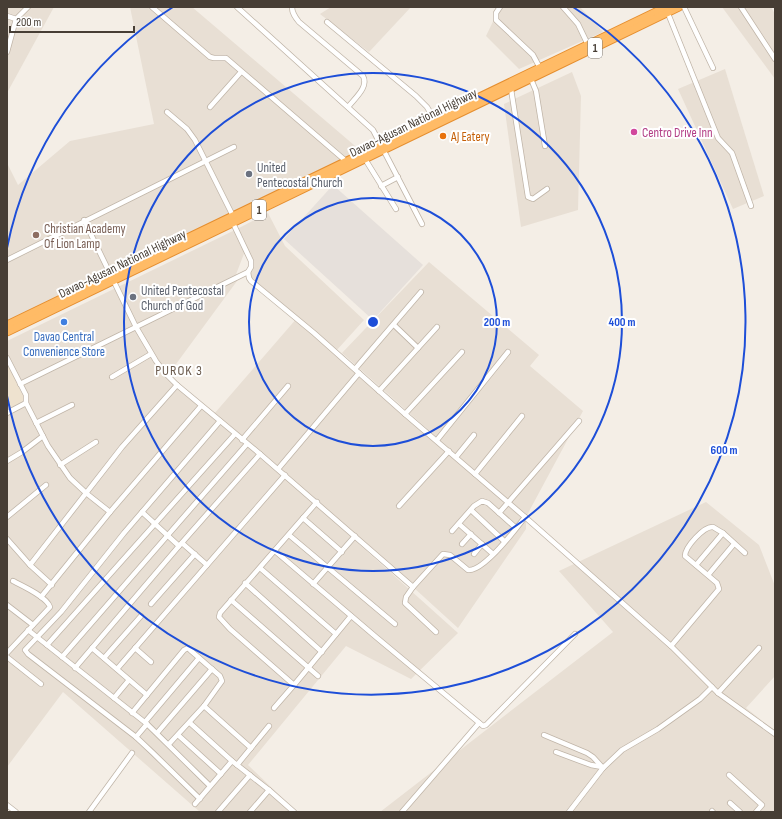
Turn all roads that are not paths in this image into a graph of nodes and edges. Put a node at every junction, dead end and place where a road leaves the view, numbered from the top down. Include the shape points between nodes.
1 (28, 7) edge
2 (152, 7) edge
3 (237, 7) edge
4 (292, 7) edge
5 (500, 7) edge
6 (563, 7) edge
7 (679, 7) edge
8 (684, 7) edge
9 (741, 7) edge
10 (667, 9) edge
11 (7, 16) edge
12 (16, 19) junction
13 (327, 22) dead end
14 (7, 28) edge
15 (12, 31) junction
16 (589, 48) junction
17 (7, 52) edge
18 (775, 59) edge
19 (713, 68) dead end
20 (541, 71) junction
21 (241, 72) junction
22 (530, 79) junction
23 (511, 89) junction
24 (210, 107) dead end
25 (348, 107) junction
26 (167, 112) dead end
27 (451, 114) junction
28 (434, 119) junction
29 (234, 146) dead end
30 (545, 146) dead end
31 (382, 147) junction
32 (366, 159) junction
33 (206, 161) junction
34 (348, 164) junction
35 (398, 177) junction
36 (381, 186) junction
37 (547, 189) dead end
38 (751, 206) dead end
39 (396, 209) dead end
40 (232, 219) junction
41 (84, 220) junction
42 (422, 224) dead end
43 (7, 260) edge
44 (248, 272) junction
45 (112, 278) junction
46 (421, 292) dead end
47 (49, 309) junction
48 (7, 325) edge
49 (394, 325) junction
50 (136, 327) junction
51 (437, 327) dead end
52 (7, 332) edge
53 (418, 348) junction
54 (462, 352) dead end
55 (508, 352) dead end
56 (151, 354) junction
57 (7, 358) edge
58 (355, 369) junction
59 (359, 373) junction
60 (112, 377) dead end
61 (20, 384) junction
62 (177, 385) junction
63 (288, 386) dead end
64 (379, 391) junction
65 (26, 402) junction
66 (72, 405) dead end
67 (201, 406) junction
68 (7, 413) edge
69 (405, 414) junction
70 (522, 416) dead end
71 (220, 421) junction
72 (579, 421) dead end
73 (36, 423) junction
74 (235, 434) junction
75 (43, 436) junction
76 (474, 436) dead end
77 (242, 440) junction
78 (436, 440) junction
79 (96, 442) dead end
80 (247, 444) junction
81 (449, 451) junction
82 (260, 454) junction
83 (456, 457) junction
84 (7, 461) edge
85 (60, 465) junction
86 (278, 469) junction
87 (475, 474) junction
88 (285, 475) junction
89 (46, 485) dead end
90 (86, 493) junction
91 (317, 502) junction
92 (507, 502) junction
93 (399, 506) dead end
94 (470, 510) junction
95 (110, 512) junction
96 (142, 512) junction
97 (499, 513) junction
98 (7, 517) edge
99 (525, 517) junction
100 (303, 518) junction
101 (154, 523) junction
102 (459, 524) junction
103 (516, 528) junction
104 (452, 531) dead end
105 (723, 533) junction
106 (471, 534) junction
107 (167, 535) junction
108 (289, 535) junction
109 (355, 536) junction
110 (7, 539) edge
111 (504, 541) junction
112 (180, 544) junction
113 (462, 544) dead end
114 (482, 544) junction
115 (734, 544) junction
116 (275, 551) junction
117 (342, 552) junction
118 (745, 553) dead end
119 (195, 554) junction
120 (474, 554) dead end
121 (493, 554) junction
122 (30, 565) junction
123 (207, 565) junction
124 (696, 565) junction
125 (260, 568) junction
126 (328, 568) junction
127 (708, 575) junction
128 (13, 581) dead end
129 (245, 583) junction
130 (314, 584) junction
131 (52, 585) junction
132 (413, 587) junction
133 (41, 597) junction
134 (231, 600) junction
135 (151, 604) dead end
136 (7, 605) edge
137 (141, 616) dead end
138 (352, 616) junction
139 (395, 624) dead end
140 (33, 625) junction
141 (28, 630) junction
142 (436, 632) dead end
143 (336, 634) junction
144 (575, 634) dead end
145 (36, 638) junction
146 (47, 646) junction
147 (671, 646) junction
148 (92, 648) junction
149 (135, 648) junction
150 (759, 648) dead end
151 (322, 652) junction
152 (7, 653) edge
153 (7, 657) edge
154 (62, 657) junction
155 (104, 658) junction
156 (200, 658) junction
157 (151, 662) dead end
158 (75, 668) junction
159 (308, 668) junction
160 (117, 669) junction
161 (212, 669) junction
162 (318, 676) dead end
163 (129, 680) junction
164 (41, 684) dead end
165 (294, 685) junction
166 (712, 687) junction
167 (718, 693) junction
168 (147, 695) junction
169 (114, 698) junction
170 (204, 706) junction
171 (274, 708) dead end
172 (132, 713) junction
173 (146, 723) junction
174 (190, 723) junction
175 (479, 723) junction
176 (269, 726) dead end
177 (158, 733) junction
178 (775, 734) edge
179 (178, 735) junction
180 (544, 735) dead end
181 (136, 737) junction
182 (169, 744) junction
183 (251, 748) junction
184 (556, 752) dead end
185 (132, 753) dead end
186 (232, 761) junction
187 (237, 765) junction
188 (603, 768) junction
189 (221, 774) junction
190 (250, 775) junction
191 (729, 775) dead end
192 (210, 786) junction
193 (269, 790) junction
194 (200, 799) junction
195 (730, 803) dead end
196 (195, 804) dead end
197 (7, 805) edge
198 (15, 812) edge
199 (89, 812) edge
200 (218, 812) edge
201 (250, 812) edge
202 (294, 812) edge
203 (402, 812) edge
204 (569, 812) edge
205 (740, 812) edge
206 (756, 812) edge

1 - 12 street
2 - 21 street via 206,54 214,58 226,58
3 - 25 street
4 - 25 street via 299,22 363,76 365,84
5 - 20 street via 496,13 496,20 533,55
6 - 16 street via 578,24
7 - 10 highway, Davao-Agusan National Highway / 1
8 - 19 street
9 - 18 street
10 - 16 highway, Davao-Agusan National Highway / 1
10 - 38 street via 718,138 732,153
11 - 12 street
12 - 15 street
13 - 28 street via 416,96
14 - 15 street
15 - 17 street
16 - 20 highway, Davao-Agusan National Highway / 1
20 - 22 highway, Davao-Agusan National Highway / 1
20 - 27 highway, Davao-Agusan National Highway / 1
21 - 24 street
21 - 34 street
22 - 23 highway, Davao-Agusan National Highway / 1
22 - 30 street via 537,96
23 - 27 highway, Davao-Agusan National Highway / 1
23 - 37 street via 528,197 533,199
25 - 31 street via 373,130
26 - 33 street via 191,134
27 - 28 highway, Davao-Agusan National Highway / 1
27 - 31 highway, Davao-Agusan National Highway / 1
28 - 31 highway, Davao-Agusan National Highway / 1
29 - 33 street
31 - 32 highway, Davao-Agusan National Highway / 1
31 - 34 highway, Davao-Agusan National Highway / 1
31 - 35 street
32 - 34 highway, Davao-Agusan National Highway / 1
32 - 36 street
33 - 40 street
33 - 41 street
34 - 40 highway, Davao-Agusan National Highway / 1
35 - 36 street
35 - 42 street
36 - 39 street
40 - 44 street via 251,261
40 - 45 highway, Davao-Agusan National Highway / 1
41 - 43 street
41 - 45 street
44 - 50 street
44 - 58 street via 251,281
45 - 47 highway, Davao-Agusan National Highway / 1
45 - 50 street
46 - 49 street
47 - 48 highway, Davao-Agusan National Highway / 1
47 - 52 highway, Davao-Agusan National Highway / 1
49 - 53 street
49 - 58 street
50 - 56 street
50 - 61 street
51 - 53 street
53 - 64 street
54 - 69 street
55 - 78 street
56 - 60 street
56 - 62 street
57 - 61 street
58 - 59 street
59 - 64 street
59 - 86 street
61 - 65 street via 26,395
62 - 67 street
62 - 90 street
63 - 77 street
64 - 69 street
65 - 68 street
65 - 73 street
66 - 73 street
67 - 71 street
67 - 95 street
69 - 78 street
70 - 87 street
71 - 74 street
71 - 96 street
72 - 92 street
73 - 75 street
74 - 77 street
74 - 101 street
75 - 84 street
75 - 85 street
76 - 83 street
77 - 80 street
78 - 81 street
79 - 85 street
80 - 82 street
80 - 107 street
81 - 83 street
81 - 93 street
82 - 86 street
82 - 112 street
83 - 87 street
85 - 90 street
86 - 88 street
87 - 92 street
88 - 91 street
88 - 123 street
89 - 98 street
90 - 95 street
90 - 122 street
91 - 100 street
91 - 109 street
92 - 97 street
92 - 99 street
94 - 97 street via 482,501
94 - 102 street
94 - 111 street
95 - 131 street
96 - 101 street
96 - 145 street via 61,612
97 - 103 street
99 - 103 street
99 - 147 street
100 - 108 street
100 - 117 street
101 - 107 street
101 - 146 street
102 - 104 street
102 - 106 street
103 - 111 street
105 - 115 street
105 - 124 street
105 - 124 street via 710,526 705,528 685,551 686,556
106 - 113 street
106 - 114 street
107 - 112 street
107 - 154 street
108 - 116 street
108 - 126 street
109 - 117 street
109 - 132 street
110 - 122 street
111 - 121 street
112 - 119 street
112 - 148 street
114 - 120 street
114 - 121 street
115 - 118 street
115 - 127 street
116 - 125 street
116 - 130 street
117 - 126 street
119 - 123 street
119 - 135 street
121 - 132 street via 472,570 468,570 450,555 444,554
122 - 131 street
123 - 149 street
124 - 127 street
125 - 129 street
125 - 143 street
126 - 130 street
126 - 139 street
127 - 147 street via 717,583 719,589
128 - 133 street
129 - 134 street
129 - 151 street
130 - 138 street
131 - 133 street
132 - 142 street via 405,603
133 - 140 street via 50,607
134 - 159 street
134 - 165 street via 219,615 220,620
136 - 140 street
137 - 155 street
138 - 143 street
138 - 175 street
140 - 141 street
141 - 145 street
141 - 152 street
143 - 151 street
144 - 175 street via 486,725
145 - 146 street
145 - 181 street via 26,650 28,654
146 - 154 street
147 - 166 street
148 - 155 street
148 - 158 street
149 - 157 street
149 - 160 street
150 - 167 street
151 - 159 street
153 - 164 street
154 - 158 street
155 - 160 street
156 - 161 street
156 - 168 street via 188,648 184,650
156 - 173 street
158 - 169 street
159 - 162 street
159 - 165 street
160 - 163 street
161 - 170 street via 222,681
161 - 177 street
163 - 168 street
163 - 169 street
165 - 171 street
166 - 167 street
166 - 188 street via 700,699 658,729 622,750
167 - 178 street
168 - 172 street
169 - 172 street
170 - 174 street
170 - 183 street
172 - 173 street
173 - 177 street
173 - 181 street
174 - 179 street
174 - 186 street
175 - 203 street
176 - 183 street
177 - 182 street
179 - 182 street
179 - 189 street
180 - 188 street via 587,753
181 - 194 street
182 - 192 street
183 - 187 street
184 - 188 street
185 - 199 street
186 - 187 street
186 - 189 street
187 - 190 street
188 - 204 street
189 - 192 street
190 - 193 street
190 - 200 street
191 - 206 street via 762,805
192 - 194 street
193 - 201 street
193 - 202 street
194 - 196 street
195 - 205 street
197 - 198 street

